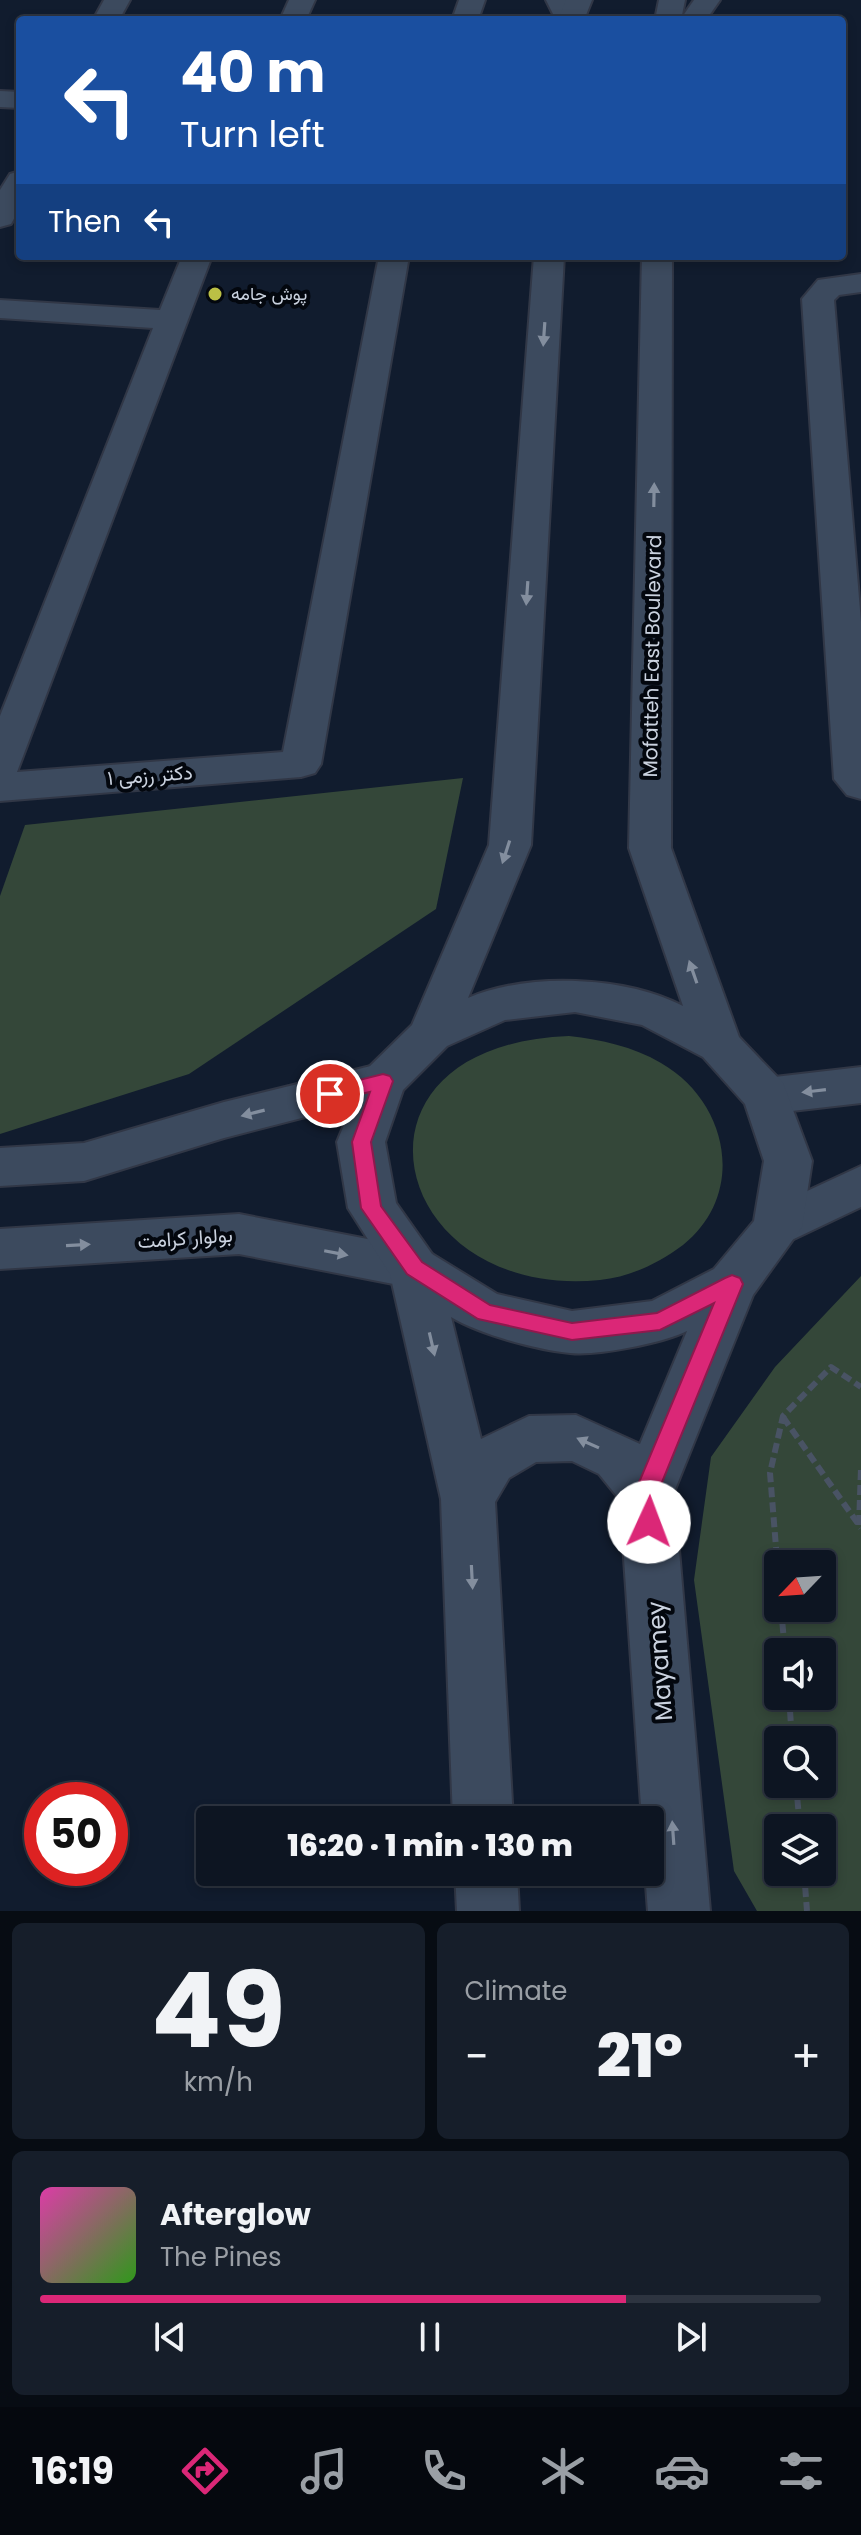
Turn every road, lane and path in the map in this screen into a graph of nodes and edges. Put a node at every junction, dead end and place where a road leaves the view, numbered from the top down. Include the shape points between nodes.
1 (16, 188) edge
2 (0, 218) edge
3 (195, 260) edge
4 (393, 260) edge
5 (549, 260) edge
6 (657, 260) edge
7 (861, 283) edge
8 (0, 309) edge
9 (172, 320) junction
10 (0, 767) edge
11 (861, 785) edge
12 (0, 787) edge
13 (431, 1034) junction
14 (719, 1045) junction
15 (383, 1081) junction
16 (861, 1085) edge
17 (766, 1096) junction
18 (0, 1167) edge
19 (861, 1185) edge
20 (777, 1227) junction
21 (0, 1249) edge
22 (414, 1268) junction
23 (732, 1284) junction
24 (861, 1387) edge
25 (783, 1416) junction
26 (861, 1468) edge
27 (647, 1492) junction
28 (468, 1499) junction
29 (860, 1527) edge
30 (776, 1550) edge
31 (482, 1806) edge
32 (487, 1886) edge
33 (805, 1886) edge
34 (488, 1911) edge
35 (679, 1911) edge
36 (807, 1911) edge

1 - 2 main road
3 - 9 main road
4 - 12 main road, دکتر رزمی ۱ via 301,764
5 -> 13 main road via 510,845
14 -> 6 main road, Mofatteh East Boulevard via 650,848
7 - 11 main road via 829,287 818,299 854,779
8 - 9 main road
9 - 10 main road
13 - 14 main road via 498,1004 575,996 652,1010
13 - 15 main road
14 - 17 main road
15 -> 18 main road via 84,1162
15 - 22 main road via 361,1142 372,1208
16 -> 17 main road
17 - 20 main road via 788,1161
19 - 20 main road
20 - 23 main road
21 -> 22 main road, بولوار کرامت via 239,1234
22 - 23 main road via 485,1312 572,1332 660,1321
22 -> 28 main road
23 - 27 main road, Mayamey
24 - 25 path via 831,1367
25 - 29 path
25 - 30 path via 770,1473
26 - 29 path
27 -> 28 main road via 618,1457 576,1438 529,1439 490,1461
35 -> 27 main road, Mayamey
28 -> 31 main road
32 - 34 main road
33 - 36 path

